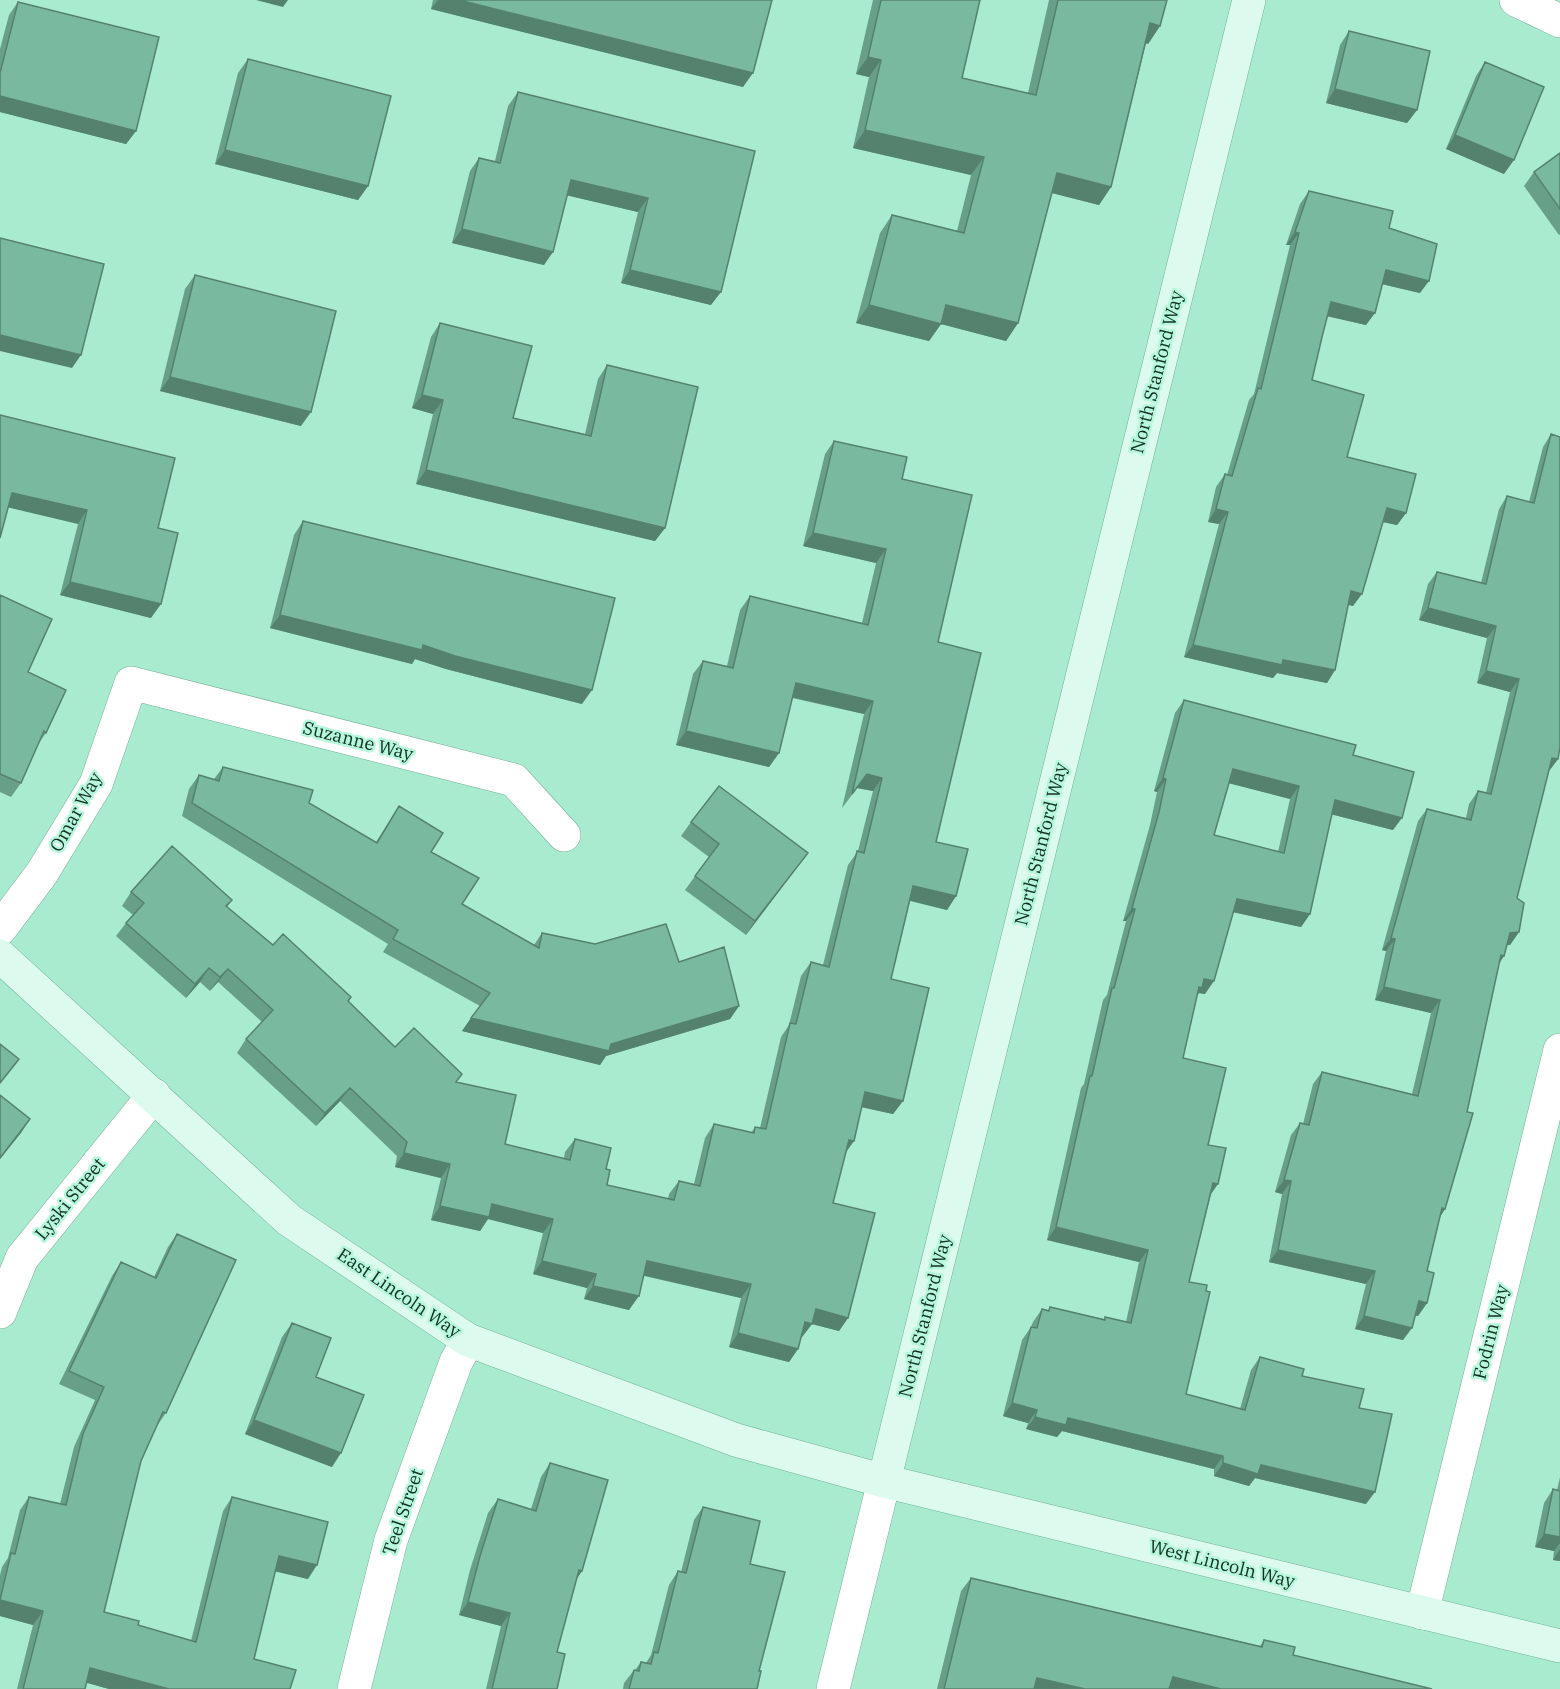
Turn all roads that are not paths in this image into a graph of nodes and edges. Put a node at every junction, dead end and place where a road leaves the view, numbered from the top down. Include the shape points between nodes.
1 (1249, 0) edge
2 (1516, 0) edge
3 (1560, 21) edge
4 (131, 683) joint
5 (564, 835) dead end
6 (0, 930) edge
7 (0, 956) edge
8 (1560, 1050) edge
9 (154, 1095) junction
10 (0, 1312) edge
11 (468, 1340) junction
12 (884, 1481) junction
13 (1422, 1613) junction
14 (1560, 1646) edge
15 (354, 1689) edge
16 (833, 1689) edge

1 - 12 street, North Stanford Way
2 - 3 street
4 - 5 street, Suzanne Way via 514,780
4 - 6 street, Omar Way via 96,784 42,873
7 - 9 street, East Lincoln Way
8 - 13 street, Fodrin Way
9 - 10 street, Lyski Street via 22,1258
9 - 11 street, East Lincoln Way via 289,1220
11 - 12 street, East Lincoln Way via 736,1440
11 - 15 street, Teel Street via 456,1362 391,1540
12 - 13 street, West Lincoln Way
12 - 16 street, North Stanford Way
13 - 14 street, West Lincoln Way

